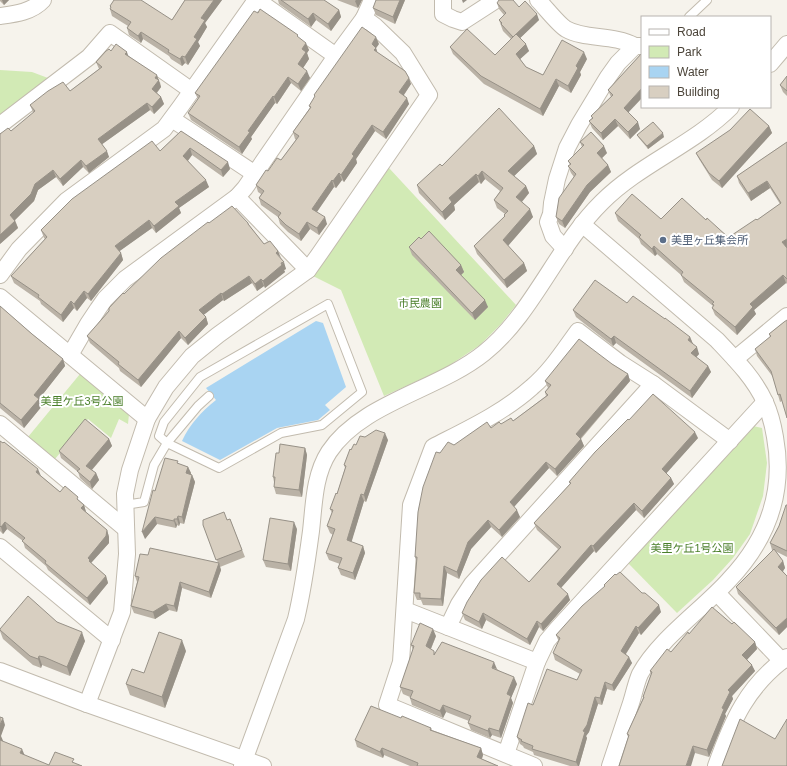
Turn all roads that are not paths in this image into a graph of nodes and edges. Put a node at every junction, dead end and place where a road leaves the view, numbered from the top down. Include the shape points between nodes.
1 (43, 0) edge
2 (256, 0) edge
3 (372, 0) edge
4 (443, 0) edge
5 (496, 0) edge
6 (538, 0) edge
7 (707, 0) edge
8 (0, 16) edge
9 (690, 16) edge
10 (364, 18) junction
11 (787, 44) edge
12 (638, 46) edge
13 (336, 56) junction
14 (771, 63) edge
15 (192, 91) junction
16 (730, 108) edge
17 (172, 119) junction
18 (0, 125) edge
19 (255, 174) junction
20 (237, 197) junction
21 (582, 224) junction
22 (565, 249) junction
23 (308, 270) junction
24 (0, 275) edge
25 (0, 297) edge
26 (787, 316) edge
27 (70, 356) junction
28 (735, 359) junction
29 (653, 384) junction
30 (208, 396) dead end
31 (765, 402) junction
32 (147, 418) junction
33 (0, 424) edge
34 (730, 441) junction
35 (167, 444) junction
36 (125, 505) junction
37 (126, 529) junction
38 (0, 547) edge
39 (716, 593) junction
40 (405, 610) junction
41 (448, 627) junction
42 (112, 640) junction
43 (784, 659) edge
44 (537, 662) junction
45 (0, 671) edge
46 (87, 704) junction
47 (506, 754) junction
48 (243, 763) edge
49 (263, 766) edge
50 (534, 766) edge
51 (610, 766) edge
52 (716, 766) edge

1 - 8 street via 30,10
2 - 13 street
2 - 15 street
3 - 10 street
4 - 5 street via 443,14 462,22
6 - 12 street via 565,28
7 - 9 lane
10 - 13 street
10 - 23 street via 403,53 429,95
11 - 14 street
12 - 22 street via 618,63 567,148 548,222 553,236
13 - 19 street
15 - 17 street
15 - 18 street via 110,33 90,57
16 - 21 street via 707,127 630,177
17 - 19 street
17 - 24 street via 164,129 66,202 19,249
19 - 20 street
20 - 23 street
20 - 27 street via 125,279 105,299
21 - 22 street
21 - 28 street via 717,340
22 - 48 street via 510,328 485,352 472,363 444,379 378,410 348,431 329,452 314,494 302,595 296,619
23 - 32 street via 197,352 172,380
25 - 27 street
26 - 28 street
27 - 32 street
28 - 31 street
29 - 34 street
29 - 40 street via 578,331 533,387 502,411 433,447 411,505
29 - 41 street via 472,584
30 - 35 lane
31 - 34 street
31 - 39 street via 778,452 779,470 774,504 761,538 746,561
32 - 36 street via 130,470
33 - 37 street
34 - 44 street via 558,628 547,641
35 - 35 lane via 220,468 281,433 322,426 362,392 328,304 200,377 164,422 159,436
35 - 36 lane via 154,465 144,502
36 - 37 street
37 - 42 street via 127,554 122,612
38 - 42 street
39 - 43 street
39 - 51 street via 655,653 640,675
40 - 41 street
40 - 47 street via 401,662 388,705
41 - 44 street
42 - 46 street
43 - 52 street via 756,685 740,708 727,734
44 - 47 street
45 - 46 street
46 - 48 street
47 - 50 street
48 - 49 street

